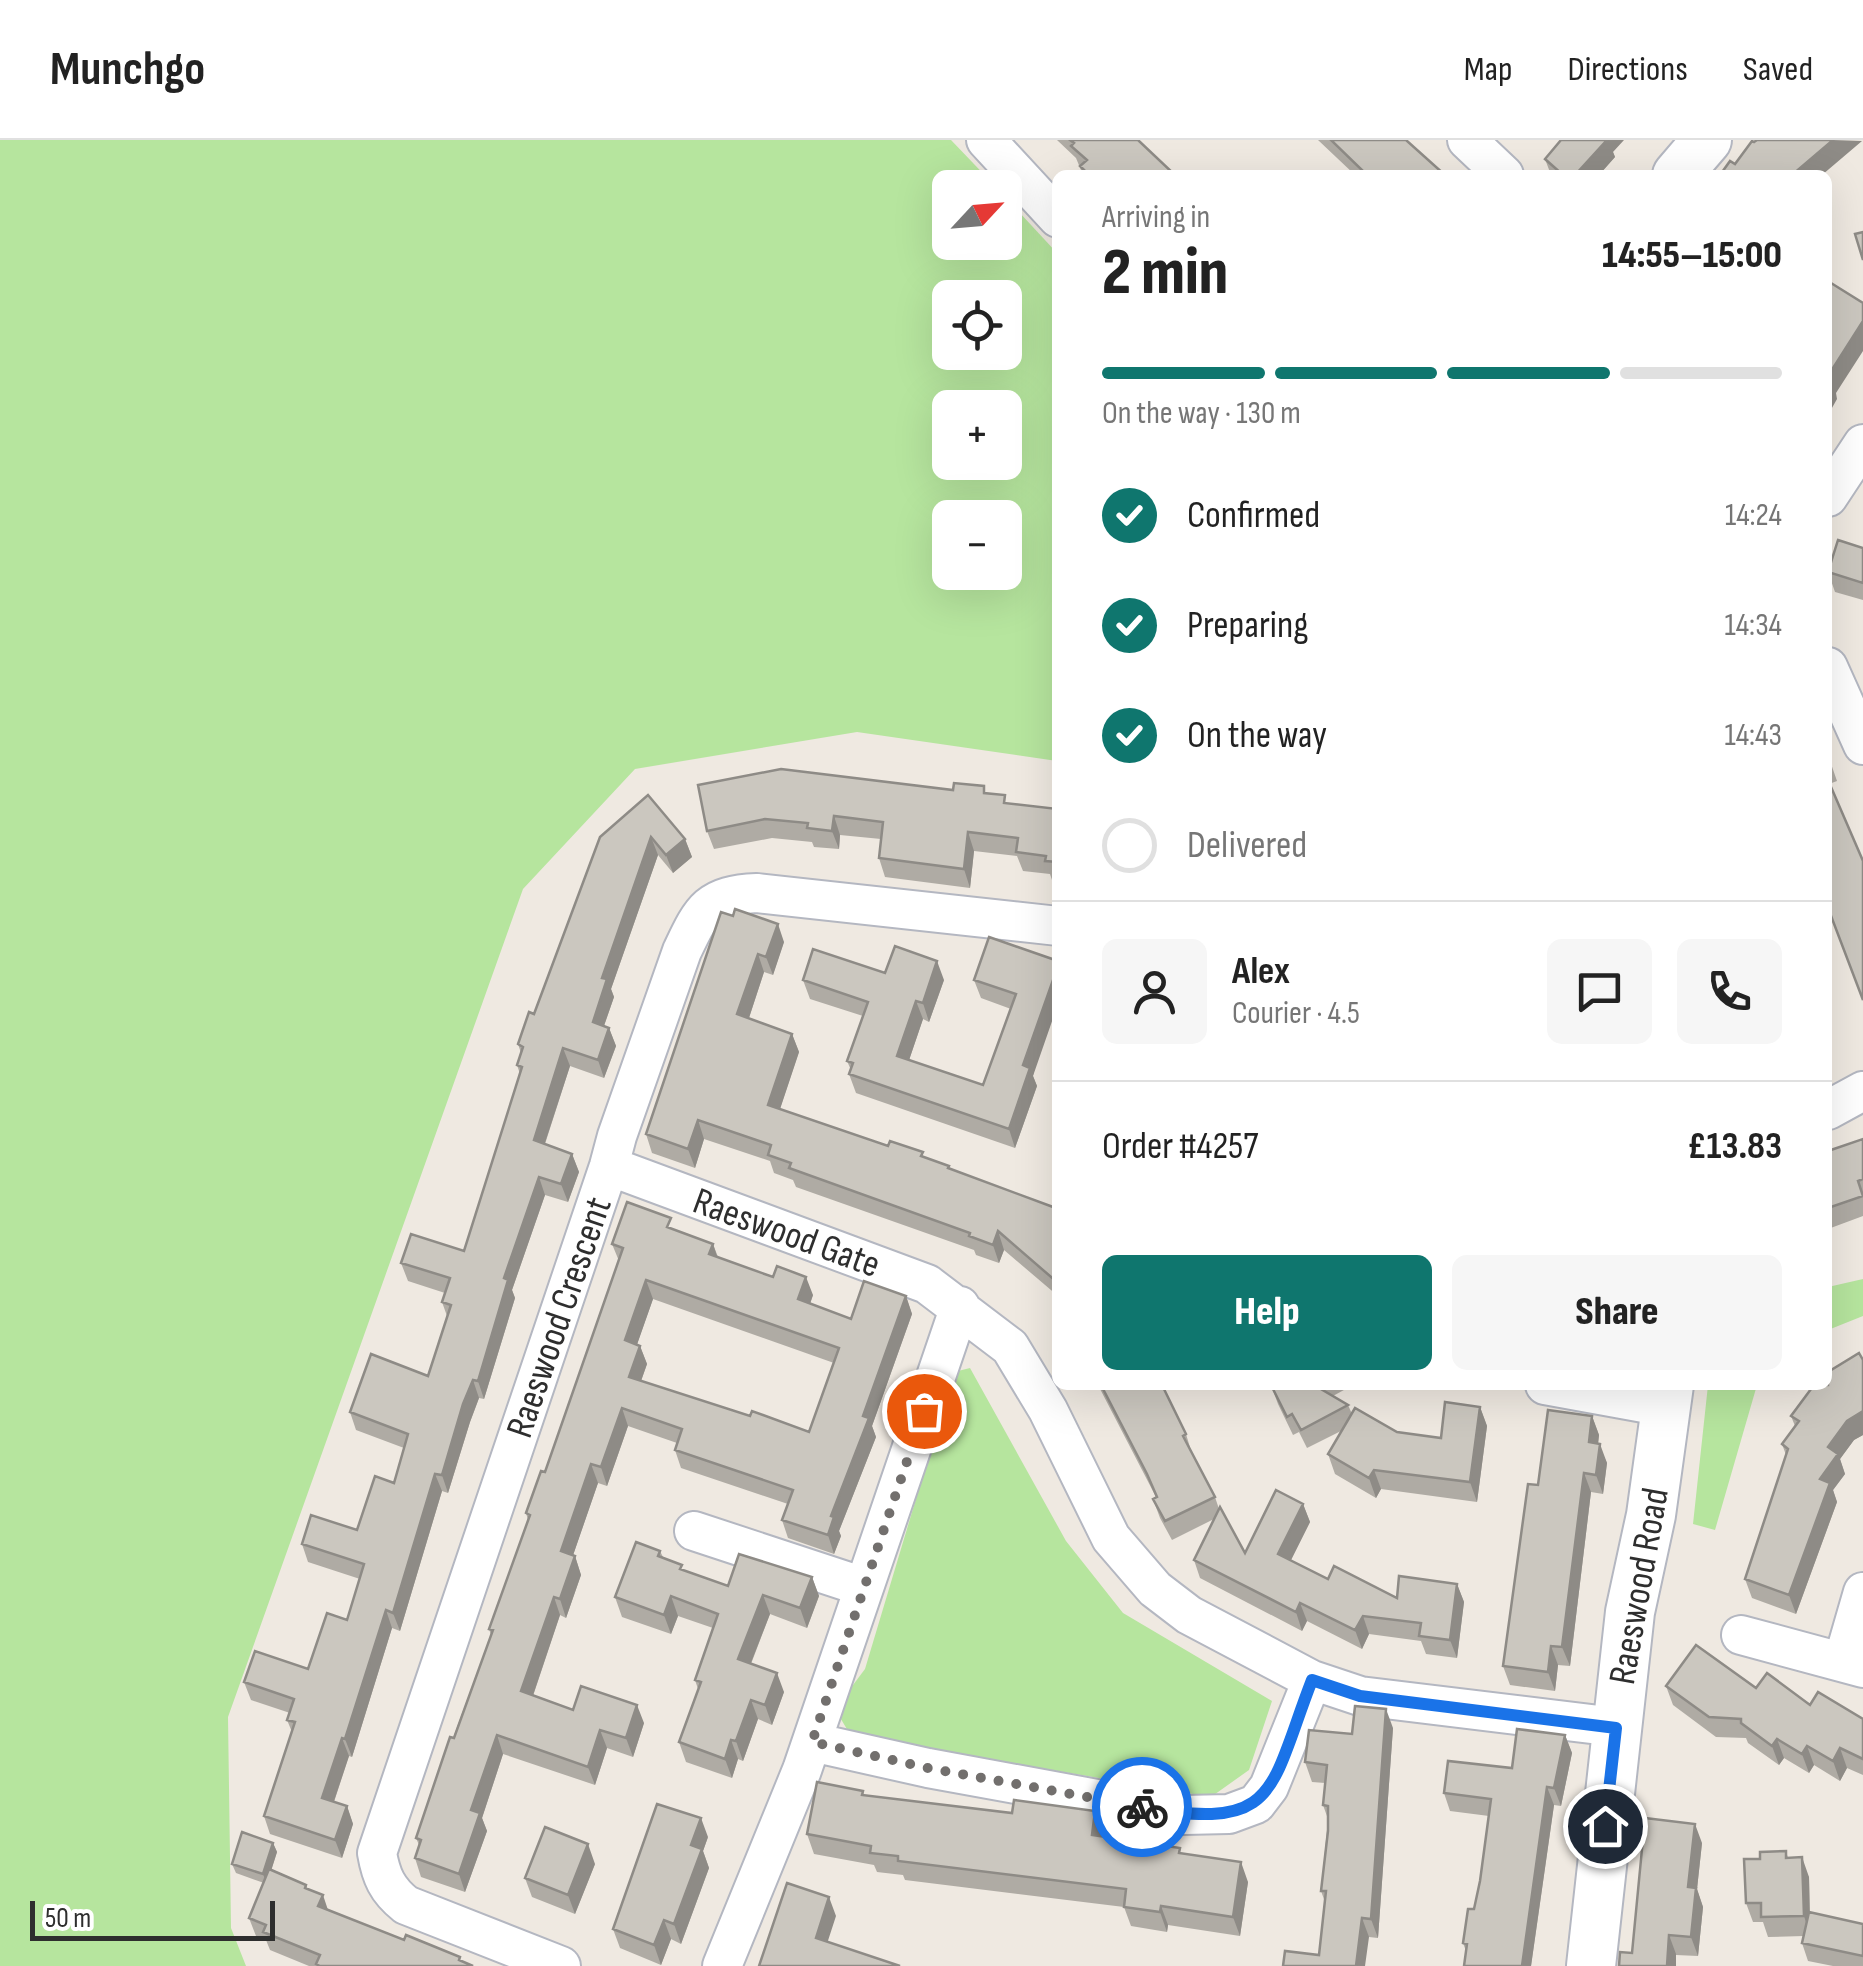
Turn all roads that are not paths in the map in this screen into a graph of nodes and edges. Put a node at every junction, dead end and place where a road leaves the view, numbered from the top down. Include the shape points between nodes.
1 (986, 140) edge
2 (1466, 140) edge
3 (1707, 140) edge
4 (1499, 170) edge
5 (1680, 170) edge
6 (1052, 212) edge
7 (1863, 444) edge
8 (1832, 491) edge
9 (1832, 676) edge
10 (1863, 744) edge
11 (1052, 925) edge
12 (1863, 1092) edge
13 (1832, 1108) edge
14 (610, 1166) junction
15 (960, 1306) junction
16 (1601, 1390) edge
17 (1668, 1396) edge
18 (694, 1531) dead end
19 (864, 1587) junction
20 (1863, 1592) edge
21 (1741, 1635) dead end
22 (1853, 1664) edge
23 (1312, 1680) junction
24 (1616, 1728) junction
25 (812, 1742) junction
26 (561, 1966) edge
27 (722, 1966) edge
28 (1591, 1966) edge

1 - 6 street
2 - 4 street
3 - 5 street
7 - 8 street
9 - 10 street
11 - 14 street, Raeswood Crescent via 787,894 726,894 706,909 682,951
12 - 13 street
14 - 15 street, Raeswood Gate via 927,1284
14 - 26 street, Raeswood Crescent via 377,1852 386,1884 406,1904
15 - 19 street
15 - 23 street, Raeswood Gate via 1010,1347 1111,1538 1154,1589 1189,1615
16 - 17 street
17 - 24 street, Raeswood Road
18 - 19 street
19 - 25 street
20 - 22 street
21 - 22 street
23 - 24 street, Raeswood Gate via 1360,1696
23 - 25 street via 1270,1787 1256,1804 1228,1814 1184,1815
24 - 28 street, Raeswood Road
25 - 27 street

